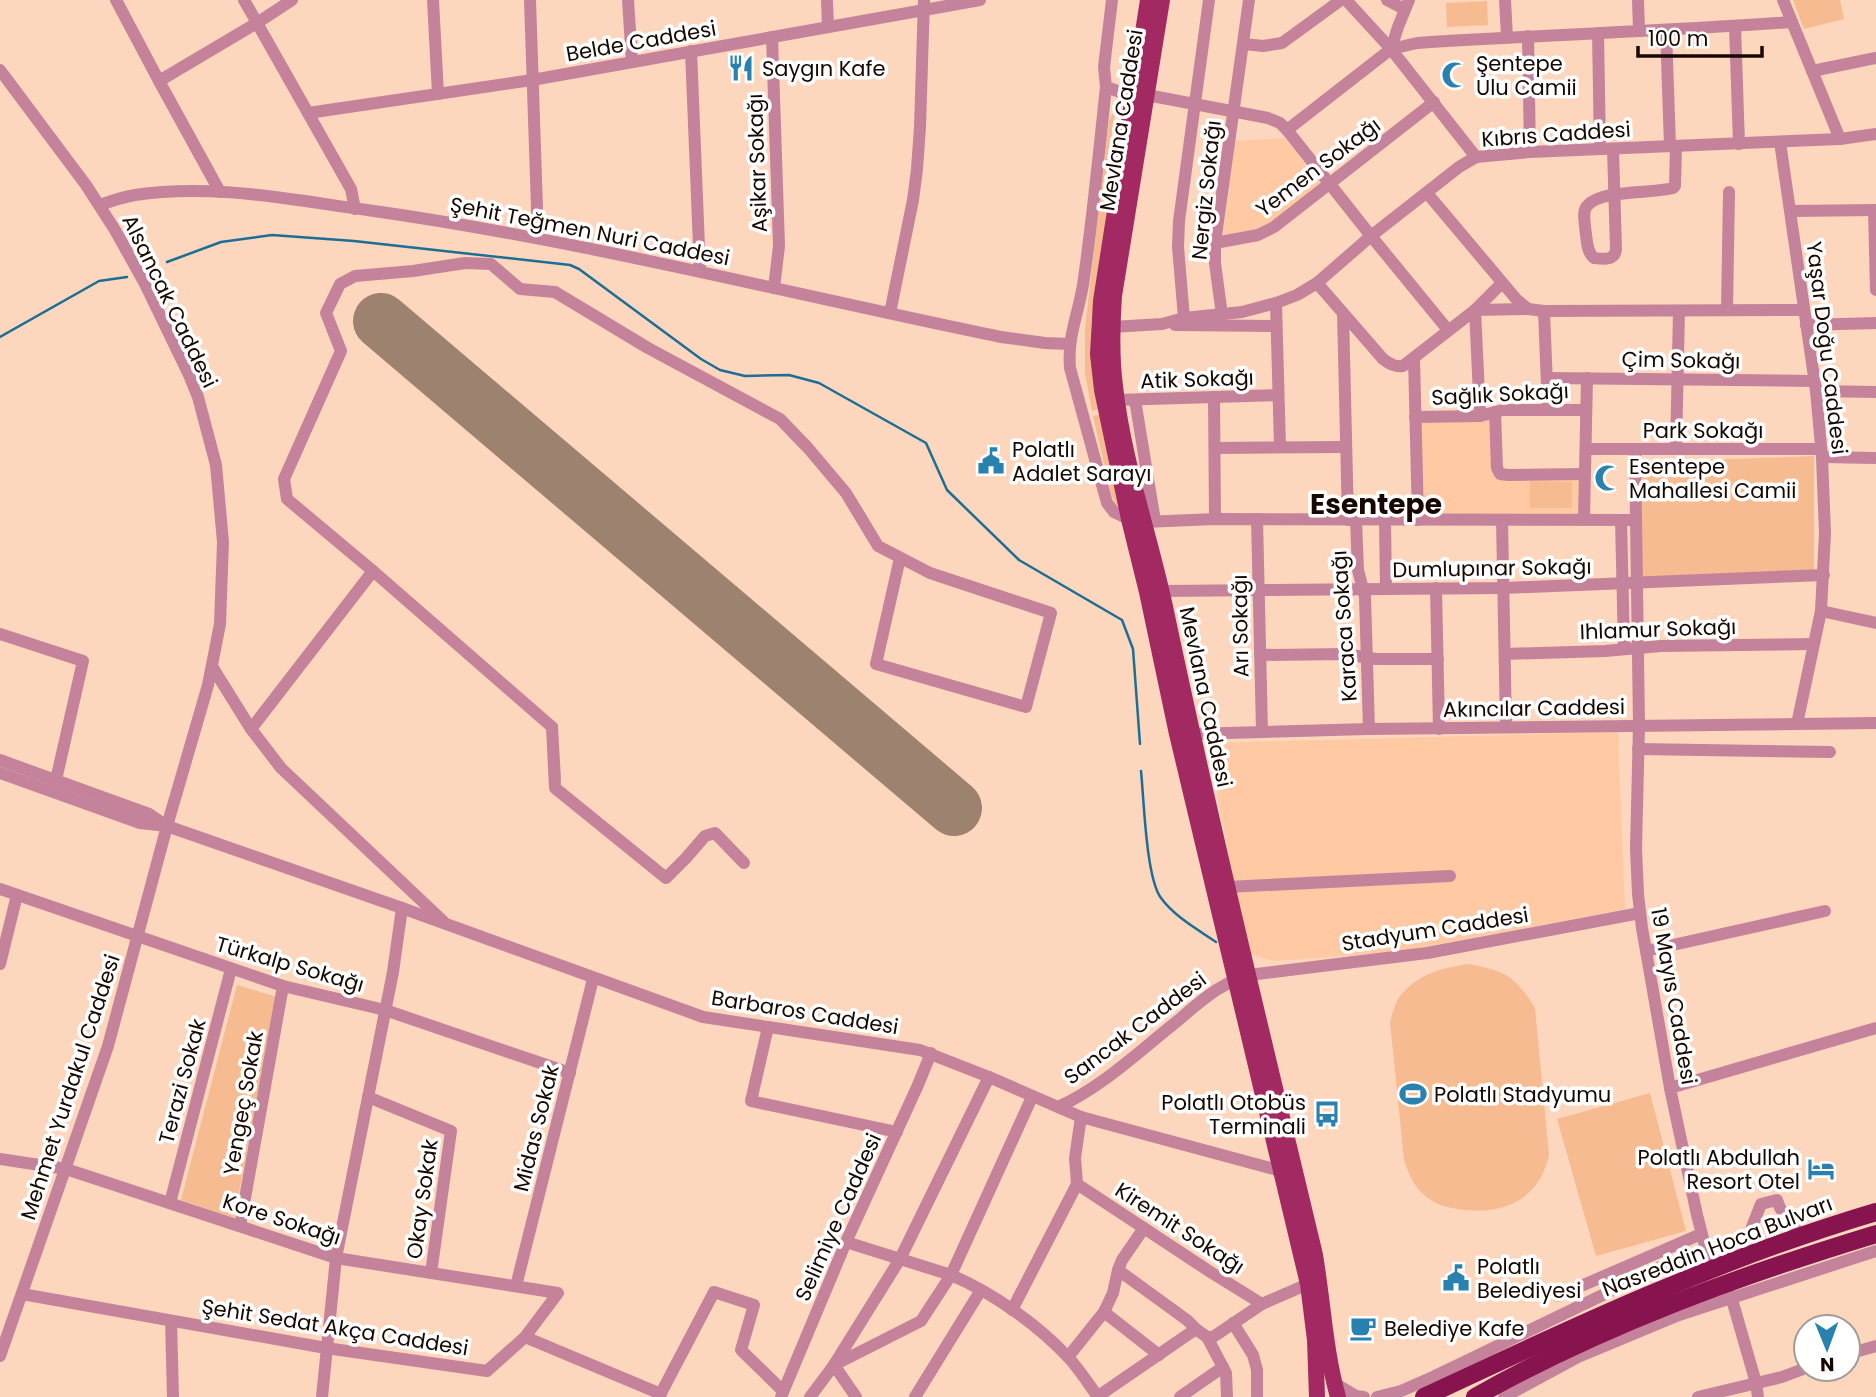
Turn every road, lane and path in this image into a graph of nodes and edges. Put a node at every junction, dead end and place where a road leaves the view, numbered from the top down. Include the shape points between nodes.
1 (116, 0) edge
2 (244, 0) edge
3 (292, 0) edge
4 (433, 0) edge
5 (530, 0) edge
6 (628, 0) edge
7 (827, 0) edge
8 (980, 0) edge
9 (1112, 0) edge
10 (1148, 0) edge
11 (1162, 0) edge
12 (1209, 0) edge
13 (1249, 0) edge
14 (1343, 0) edge
15 (1387, 0) edge
16 (1505, 0) edge
17 (1638, 0) edge
18 (1783, 0) edge
19 (1407, 5) edge
20 (925, 6) edge
21 (1792, 22) junction
22 (257, 23) junction
23 (1735, 26) junction
24 (828, 27) junction
25 (1666, 30) junction
26 (1639, 31) junction
27 (1598, 33) junction
28 (1528, 36) junction
29 (772, 37) junction
30 (1507, 37) junction
31 (1244, 44) junction
32 (1391, 49) junction
33 (691, 51) junction
34 (1876, 58) edge
35 (632, 62) junction
36 (0, 70) edge
37 (1812, 71) junction
38 (532, 80) junction
39 (159, 81) junction
40 (1106, 87) junction
41 (438, 94) junction
42 (1140, 95) junction
43 (1434, 102) junction
44 (1196, 104) junction
45 (1234, 111) junction
46 (309, 113) junction
47 (1287, 130) junction
48 (1876, 134) edge
49 (1840, 139) junction
50 (1780, 142) junction
51 (1739, 144) junction
52 (1673, 146) junction
53 (1606, 149) junction
54 (1530, 152) junction
55 (1476, 157) junction
56 (1329, 185) junction
57 (220, 192) junction
58 (1427, 192) junction
59 (1729, 192) dead end
60 (1614, 194) junction
61 (100, 205) junction
62 (355, 209) junction
63 (1875, 210) edge
64 (1790, 211) junction
65 (1371, 236) junction
66 (538, 238) junction
67 (1215, 243) junction
68 (700, 271) junction
69 (1317, 283) junction
70 (1502, 283) junction
71 (774, 288) junction
72 (1876, 290) edge
73 (1276, 303) junction
74 (1528, 309) junction
75 (1475, 310) junction
76 (1727, 310) junction
77 (1804, 310) junction
78 (1545, 311) junction
79 (1679, 311) junction
80 (890, 313) junction
81 (1343, 313) junction
82 (1222, 315) junction
83 (1184, 318) junction
84 (1876, 323) edge
85 (1162, 324) junction
86 (1806, 325) junction
87 (1276, 326) junction
88 (1112, 327) junction
89 (1448, 330) junction
90 (1069, 344) junction
91 (1409, 362) junction
92 (1546, 378) junction
93 (1587, 379) junction
94 (1678, 380) junction
95 (1815, 386) junction
96 (1876, 392) edge
97 (1278, 396) junction
98 (1214, 397) junction
99 (1117, 400) junction
100 (1135, 400) junction
101 (1548, 410) junction
102 (1586, 410) junction
103 (1495, 412) junction
104 (1480, 416) junction
105 (1415, 417) junction
106 (1280, 447) junction
107 (1346, 447) junction
108 (1215, 448) junction
109 (1586, 449) junction
110 (1635, 449) junction
111 (1676, 449) junction
112 (1822, 453) junction
113 (1876, 458) edge
114 (1585, 474) junction
115 (1216, 519) junction
116 (1257, 519) junction
117 (1584, 519) junction
118 (1352, 520) junction
119 (1385, 520) junction
120 (1418, 520) junction
121 (1502, 520) junction
122 (1621, 520) junction
123 (1635, 520) junction
124 (1143, 521) junction
125 (900, 558) junction
126 (373, 571) junction
127 (1824, 575) junction
128 (1630, 583) junction
129 (1504, 588) junction
130 (1386, 589) junction
131 (1436, 589) junction
132 (1364, 590) junction
133 (1259, 591) junction
134 (1162, 592) junction
135 (1821, 611) junction
136 (1876, 623) edge
137 (0, 634) edge
138 (1813, 644) junction
139 (1631, 648) junction
140 (1505, 654) junction
141 (1260, 655) junction
142 (1368, 657) junction
143 (1438, 659) junction
144 (213, 668) junction
145 (1876, 723) edge
146 (1797, 724) junction
147 (1639, 725) junction
148 (552, 727) junction
149 (1506, 727) junction
150 (251, 729) junction
151 (1369, 729) junction
152 (1439, 729) junction
153 (1262, 731) junction
154 (1192, 734) junction
155 (1638, 749) junction
156 (1830, 752) dead end
157 (0, 760) edge
158 (0, 773) edge
159 (57, 780) junction
160 (555, 780) dead end
161 (167, 826) junction
162 (744, 863) dead end
163 (1450, 876) dead end
164 (1227, 887) junction
165 (0, 889) edge
166 (17, 895) junction
167 (402, 908) junction
168 (1825, 911) dead end
169 (1640, 913) junction
170 (448, 926) junction
171 (138, 937) junction
172 (1646, 951) junction
173 (0, 964) edge
174 (231, 969) junction
175 (1241, 977) junction
176 (593, 979) junction
177 (283, 986) junction
178 (385, 1010) junction
179 (768, 1027) junction
180 (1876, 1028) edge
181 (931, 1053) junction
182 (570, 1073) junction
183 (989, 1077) junction
184 (1670, 1088) junction
185 (368, 1097) junction
186 (1032, 1097) junction
187 (1058, 1107) junction
188 (1081, 1117) junction
189 (897, 1132) junction
190 (0, 1159) edge
191 (66, 1168) junction
192 (1281, 1171) junction
193 (1077, 1184) junction
194 (170, 1203) junction
195 (1876, 1212) edge
196 (240, 1226) junction
197 (1752, 1227) dead end
198 (1144, 1228) junction
199 (1701, 1234) junction
200 (1876, 1234) edge
201 (1801, 1236) junction
202 (846, 1242) junction
203 (1876, 1251) edge
204 (336, 1258) junction
205 (900, 1259) junction
206 (1709, 1260) junction
207 (1118, 1270) junction
208 (431, 1273) junction
209 (951, 1275) junction
210 (1308, 1284) junction
211 (516, 1286) junction
212 (981, 1290) junction
213 (1728, 1291) junction
214 (558, 1293) joint
215 (22, 1294) junction
216 (1558, 1296) dead end
217 (1262, 1304) junction
218 (1012, 1310) junction
219 (1104, 1312) junction
220 (172, 1321) junction
221 (1233, 1323) junction
222 (1543, 1332) junction
223 (1202, 1333) junction
224 (525, 1337) junction
225 (326, 1348) junction
226 (0, 1356) edge
227 (1158, 1356) junction
228 (1068, 1357) junction
229 (834, 1365) junction
230 (1223, 1367) junction
231 (1792, 1372) edge
232 (1756, 1383) junction
233 (1336, 1390) edge
234 (782, 1394) edge
235 (660, 1396) edge
236 (173, 1397) edge
237 (322, 1397) edge
238 (810, 1397) edge
239 (856, 1397) edge
240 (915, 1397) edge
241 (1098, 1397) edge
242 (1180, 1397) edge
243 (1227, 1397) edge
244 (1257, 1397) edge
245 (1317, 1397) edge
246 (1364, 1397) edge
247 (1377, 1397) edge
248 (1424, 1397) edge
249 (1475, 1397) edge
250 (1504, 1397) edge
251 (1698, 1397) edge
252 (1758, 1397) edge

1 - 39 street
2 - 22 street
3 - 22 street
4 - 41 street
5 - 38 street
6 - 35 street
7 - 24 street
8 - 20 street, Belde Caddesi
9 - 40 street
10 - 42 main road, Mevlana Caddesi
11 - 42 main road, Mevlana Caddesi
12 - 44 street
13 - 31 street, Nergiz Sokağı
14 - 31 street via 1282,43
14 - 32 street
15 - 19 street
16 - 30 street
17 - 26 street
18 - 21 street
19 - 32 street
20 - 24 street, Belde Caddesi
20 - 80 street via 917,169
21 - 23 street
21 - 37 street
22 - 39 street
22 - 46 street
23 - 25 street
23 - 51 street
24 - 29 street, Belde Caddesi
25 - 26 street
25 - 52 street
26 - 27 street
27 - 28 street
27 - 53 street
28 - 30 street
28 - 54 street
29 - 33 street, Belde Caddesi
29 - 71 street, Aşikar Sokağı via 779,246
30 - 32 street
31 - 45 street, Nergiz Sokağı
32 - 43 street
32 - 47 street
33 - 35 street, Belde Caddesi
33 - 68 street
34 - 37 street
35 - 38 street, Belde Caddesi
36 - 61 street, Alsancak Caddesi
37 - 49 street
38 - 41 street, Belde Caddesi
38 - 66 street
39 - 57 street
40 - 42 street
40 - 90 street via 1084,281
41 - 46 street, Belde Caddesi
42 - 44 street
42 - 88 main road, Mevlana Caddesi
42 - 124 main road, Mevlana Caddesi via 1104,274 1098,338 1102,390
43 - 55 street
43 - 56 street, Yemen Sokağı
44 - 45 street
44 - 83 street via 1178,234
45 - 47 street via 1268,118
45 - 67 street, Nergiz Sokağı
46 - 62 street via 351,189
47 - 56 street
48 - 49 street, Kıbrıs Caddesi
49 - 50 street, Kıbrıs Caddesi
50 - 51 street, Kıbrıs Caddesi
50 - 64 street, Yaşar Doğu Caddesi
51 - 52 street, Kıbrıs Caddesi
52 - 53 street, Kıbrıs Caddesi
52 - 60 street via 1673,188
53 - 54 street, Kıbrıs Caddesi
53 - 60 street
54 - 55 street, Kıbrıs Caddesi
55 - 58 street, Kıbrıs Caddesi
56 - 65 street
56 - 67 street, Yemen Sokağı via 1268,232
57 - 61 street, Şehit Teğmen Nuri Caddesi via 134,195
57 - 62 street, Şehit Teğmen Nuri Caddesi
58 - 65 street, Kıbrıs Caddesi
58 - 70 street
59 - 76 street
60 - 60 street via 1590,203 1584,211 1589,253 1594,258 1616,253
61 - 144 street, Alsancak Caddesi via 189,375 211,444 223,542
62 - 66 street, Şehit Teğmen Nuri Caddesi
63 - 64 street
63 - 72 street
64 - 77 street, Yaşar Doğu Caddesi
65 - 69 street, Kıbrıs Caddesi
65 - 89 street
66 - 68 street, Şehit Teğmen Nuri Caddesi
67 - 82 street, Nergiz Sokağı
68 - 71 street, Şehit Teğmen Nuri Caddesi
69 - 73 street, Kıbrıs Caddesi
69 - 81 street
70 - 74 street
70 - 75 street
71 - 80 street, Şehit Teğmen Nuri Caddesi
73 - 82 street, Kıbrıs Caddesi
73 - 87 street
74 - 75 street
74 - 78 street
75 - 89 street
75 - 104 street
76 - 77 street
76 - 79 street
77 - 86 street, Yaşar Doğu Caddesi
78 - 79 street
78 - 92 street
79 - 94 street
80 - 90 street, Şehit Teğmen Nuri Caddesi via 1001,337
81 - 91 street via 1383,359 1394,366
81 - 107 street, Karaca Sokağı
82 - 83 street, Kıbrıs Caddesi
83 - 85 street, Kıbrıs Caddesi
84 - 86 street
85 - 87 street, Kıbrıs Caddesi
85 - 88 street, Kıbrıs Caddesi
86 - 95 street, Yaşar Doğu Caddesi
87 - 97 street
88 - 99 main road, Mevlana Caddesi
89 - 91 street
90 - 124 street via 1070,368 1107,503 1114,512
91 - 105 street
92 - 93 street, Çim Sokağı
92 - 101 street
93 - 94 street, Çim Sokağı
93 - 102 street
94 - 95 street, Çim Sokağı
94 - 111 street
95 - 96 street, Çim Sokağı
95 - 112 street, Yaşar Doğu Caddesi
97 - 98 street, Atik Sokağı
97 - 106 street
98 - 100 street, Atik Sokağı
98 - 108 street
99 - 100 street, Atik Sokağı
99 - 124 main road, Mevlana Caddesi
100 - 124 street
101 - 102 street, Sağlık Sokağı
101 - 103 street, Sağlık Sokağı
102 - 109 street
103 - 104 street, Sağlık Sokağı
103 - 114 street via 1500,474
104 - 105 street, Sağlık Sokağı
105 - 120 street
106 - 107 street
106 - 108 street
107 - 118 street, Karaca Sokağı
108 - 115 street
109 - 110 street, Park Sokağı
109 - 114 street
110 - 111 street, Park Sokağı
110 - 123 street
111 - 112 street, Park Sokağı
112 - 113 street, Park Sokağı
112 - 127 street, Yaşar Doğu Caddesi
114 - 117 street
115 - 116 street
115 - 124 street
116 - 118 street
116 - 133 street, Arı Sokağı
117 - 121 street
117 - 122 street
118 - 119 street
118 - 132 street, Karaca Sokağı
119 - 120 street
119 - 130 street
120 - 121 street
121 - 129 street
122 - 123 street
122 - 128 street
123 - 128 street
124 - 134 main road, Mevlana Caddesi
124 - 175 main road, Mevlana Caddesi
125 - 125 street via 930,573 1051,613 1026,708 876,664
125 - 126 street via 878,546 846,493 780,419 555,292 520,289 491,264 465,263 355,276 340,284 326,313 341,351 284,479 287,499
126 - 148 street
126 - 150 street
127 - 128 street, Dumlupınar Sokağı
127 - 135 street, Yaşar Doğu Caddesi
128 - 129 street, Dumlupınar Sokağı
128 - 139 street, 19 Mayıs Caddesi
129 - 131 street, Dumlupınar Sokağı
129 - 140 street
130 - 131 street, Dumlupınar Sokağı
130 - 132 street, Dumlupınar Sokağı
131 - 143 street
132 - 133 street, Dumlupınar Sokağı
132 - 142 street, Karaca Sokağı
133 - 134 street, Dumlupınar Sokağı
133 - 141 street, Arı Sokağı
134 - 154 main road, Mevlana Caddesi
135 - 136 street
135 - 138 street, Yaşar Doğu Caddesi
137 - 159 street via 83,661
138 - 139 street, Ihlamur Sokağı
138 - 146 street, Yaşar Doğu Caddesi
139 - 140 street, Ihlamur Sokağı
139 - 147 street, 19 Mayıs Caddesi
140 - 149 street
141 - 142 street
141 - 153 street, Arı Sokağı
142 - 143 street
142 - 151 street, Karaca Sokağı
143 - 152 street
144 - 150 street
144 - 161 street, Alsancak Caddesi
145 - 146 street, Akıncılar Caddesi
146 - 147 street, Akıncılar Caddesi
147 - 149 street, Akıncılar Caddesi
147 - 155 street, 19 Mayıs Caddesi
148 - 160 street
148 - 162 street via 555,788 666,878 705,836 715,833
149 - 152 street, Akıncılar Caddesi
150 - 170 street via 281,768
151 - 152 street, Akıncılar Caddesi
151 - 153 street, Akıncılar Caddesi
153 - 154 street, Akıncılar Caddesi
154 - 164 main road, Mevlana Caddesi
155 - 156 street
155 - 169 street, 19 Mayıs Caddesi
157 - 159 street, Barbaros Caddesi
158 - 161 street, Barbaros Caddesi via 140,823
159 - 161 street, Barbaros Caddesi via 149,814
161 - 167 street, Barbaros Caddesi
161 - 171 street, Mehmet Yurdakul Caddesi
163 - 164 street
164 - 175 main road, Mevlana Caddesi
165 - 166 street, Türkalp Sokağı
166 - 171 street, Türkalp Sokağı
166 - 173 street
167 - 170 street, Barbaros Caddesi
167 - 178 street
168 - 172 street
169 - 172 street, 19 Mayıs Caddesi
169 - 175 street, Stadyum Caddesi via 1427,953
170 - 176 street, Barbaros Caddesi
171 - 174 street, Türkalp Sokağı
171 - 191 street, Mehmet Yurdakul Caddesi via 108,1046
172 - 184 street, 19 Mayıs Caddesi
174 - 177 street, Türkalp Sokağı
174 - 194 street, Terazi Sokak
175 - 187 street, Sancak Caddesi via 1198,1004 1099,1084
175 - 192 main road, Mevlana Caddesi
175 - 233 main road, Mevlana Caddesi via 1315,1255
176 - 179 street, Barbaros Caddesi via 703,1017
176 - 182 street, Midas Sokak
177 - 178 street, Türkalp Sokağı
177 - 196 street, Yengeç Sokak
178 - 182 street, Türkalp Sokağı
178 - 185 street
179 - 181 street, Barbaros Caddesi
179 - 189 street via 751,1101
180 - 184 street
181 - 183 street, Barbaros Caddesi
181 - 189 street, Selimiye Caddesi
182 - 211 street, Midas Sokak
183 - 186 street, Barbaros Caddesi
183 - 205 street
184 - 199 street, 19 Mayıs Caddesi
185 - 204 street
185 - 208 street, Okay Sokak via 451,1131
186 - 187 street, Barbaros Caddesi
186 - 209 street
187 - 188 street, Barbaros Caddesi
188 - 192 street, Barbaros Caddesi
188 - 193 street via 1074,1158
189 - 202 street, Selimiye Caddesi
190 - 191 street, Kore Sokağı
191 - 194 street, Kore Sokağı
191 - 215 street, Mehmet Yurdakul Caddesi
192 - 210 main road, Mevlana Caddesi
193 - 198 street, Kiremit Sokağı
193 - 218 street
194 - 196 street, Kore Sokağı
195 - 201 highway, Nasreddin Hoca Bulvarı
196 - 204 street, Kore Sokağı
197 - 201 street via 1761,1204 1777,1200
198 - 207 street
198 - 217 street, Kiremit Sokağı
199 - 206 street, 19 Mayıs Caddesi
199 - 216 street
200 - 213 highway, Nasreddin Hoca Bulvarı via 1817,1252
201 - 206 highway, Nasreddin Hoca Bulvarı
202 - 205 street
202 - 234 street, Selimiye Caddesi
203 - 213 street
204 - 208 street, Kore Sokağı
204 - 225 street
205 - 209 street
205 - 229 street
206 - 222 highway, Nasreddin Hoca Bulvarı via 1646,1295
207 - 219 street
207 - 223 street
208 - 211 street, Kore Sokağı
209 - 212 street
209 - 229 street via 921,1321
210 - 217 street
210 - 245 main road, Mevlana Caddesi
211 - 214 street, Kore Sokağı
212 - 218 street
212 - 240 street
213 - 232 street
213 - 249 highway, Nasreddin Hoca Bulvarı via 1591,1339
213 - 250 street via 1578,1357
214 - 224 street, Şehit Sedat Akça Caddesi
215 - 220 street, Şehit Sedat Akça Caddesi
215 - 226 street, Mehmet Yurdakul Caddesi
217 - 221 street
218 - 228 street
219 - 227 street
219 - 228 street
220 - 225 street, Şehit Sedat Akça Caddesi
220 - 236 street
221 - 223 street via 1213,1337
221 - 244 street via 1253,1355
222 - 247 street
222 - 248 highway, Nasreddin Hoca Bulvarı
223 - 227 street
223 - 230 street
224 - 225 street, Şehit Sedat Akça Caddesi via 487,1371
224 - 235 street
225 - 237 street
227 - 241 street
228 - 241 street
229 - 238 street
229 - 239 street
230 - 242 street
230 - 243 street
231 - 232 street
232 - 251 street
232 - 252 street
233 - 246 street
234 - 235 street via 741,1350 754,1305 713,1292

